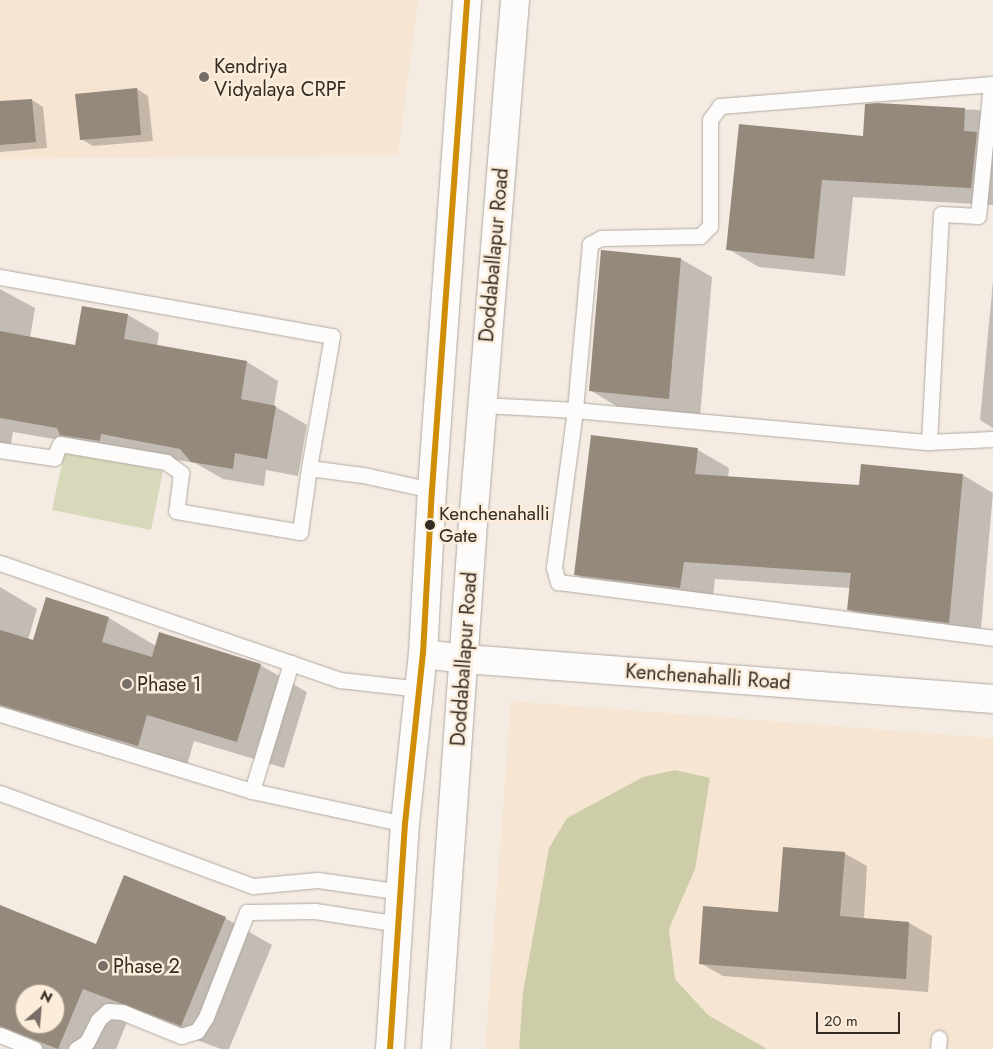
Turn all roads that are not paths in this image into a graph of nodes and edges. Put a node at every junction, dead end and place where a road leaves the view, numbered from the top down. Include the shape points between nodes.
1 (467, 0) edge
2 (515, 0) edge
3 (992, 84) edge
4 (0, 277) edge
5 (482, 405) junction
6 (575, 410) junction
7 (993, 439) edge
8 (929, 442) junction
9 (0, 450) edge
10 (308, 468) junction
11 (432, 490) junction
12 (0, 563) edge
13 (993, 638) edge
14 (423, 654) junction
15 (465, 659) junction
16 (291, 663) junction
17 (420, 689) junction
18 (993, 699) edge
19 (0, 714) edge
20 (252, 791) junction
21 (0, 793) edge
22 (405, 824) junction
23 (253, 886) junction
24 (402, 892) junction
25 (247, 912) junction
26 (399, 924) junction
27 (0, 1035) edge
28 (34, 1049) edge
29 (76, 1049) edge
30 (390, 1049) edge
31 (436, 1049) edge

1 - 11 main road, Doddaballapur Road
2 - 5 main road, Doddaballapur Road
3 - 6 lane via 720,106 710,120 710,226 700,236 601,238 590,244
3 - 8 lane via 978,216 941,214
4 - 10 lane via 332,336
5 - 6 lane
5 - 15 main road, Doddaballapur Road
6 - 8 lane
6 - 13 lane via 554,568 558,582
7 - 8 lane
9 - 10 lane via 54,458 60,444 166,462 182,473 176,511 300,532
10 - 11 lane via 363,475
11 - 14 main road, Doddaballapur Road
12 - 16 lane
14 - 15 main road, Kenchenahalli Road
14 - 17 main road, Doddaballapur Road
15 - 18 main road, Kenchenahalli Road
15 - 31 main road, Doddaballapur Road
16 - 17 lane via 340,680
16 - 20 lane
17 - 22 main road, Doddaballapur Road
19 - 20 lane
20 - 22 lane
21 - 23 lane
22 - 24 main road, Doddaballapur Road
23 - 24 lane via 318,880
23 - 25 lane
24 - 26 main road, Doddaballapur Road
25 - 26 lane via 315,911
25 - 29 lane via 197,1031 181,1036 122,1012 108,1011 98,1020 87,1042
26 - 30 main road, Doddaballapur Road
27 - 28 lane

